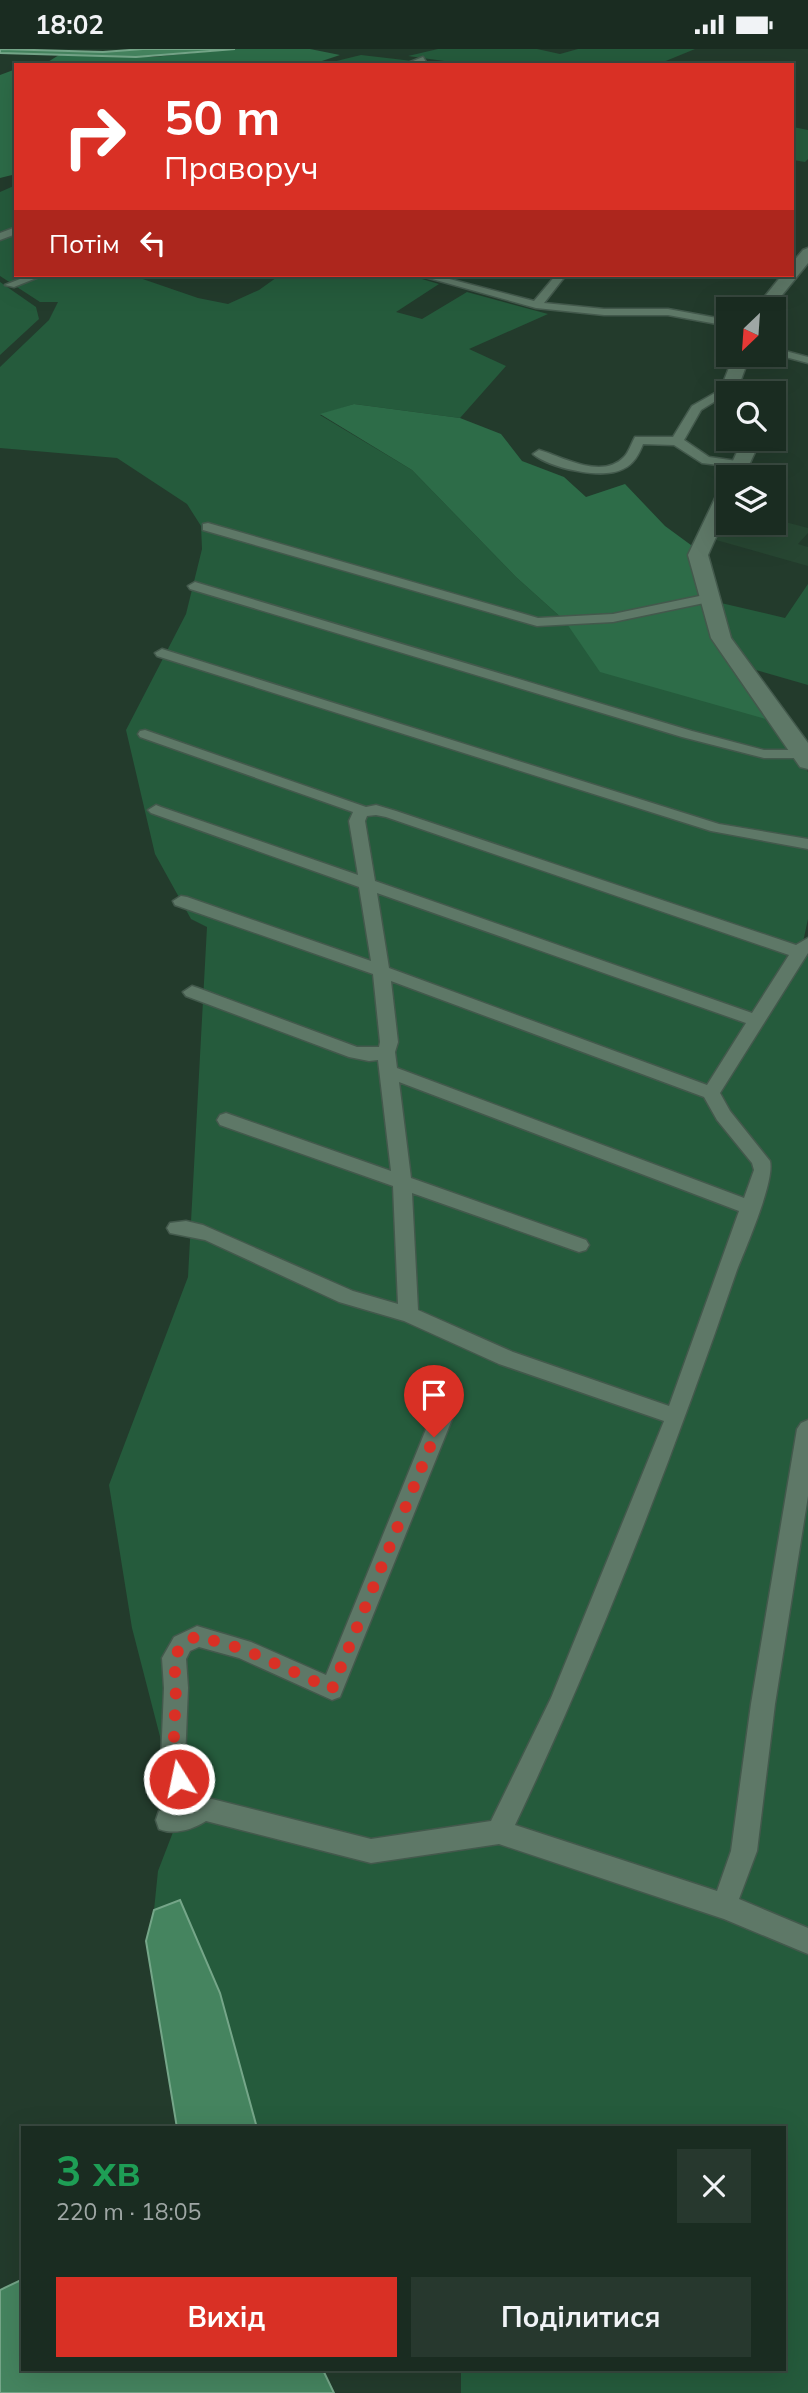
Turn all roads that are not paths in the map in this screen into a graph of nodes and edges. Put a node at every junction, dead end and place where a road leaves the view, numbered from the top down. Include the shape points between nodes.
1 (423, 60) dead end
2 (416, 63) edge
3 (808, 253) edge
4 (794, 269) edge
5 (33, 277) edge
6 (431, 277) edge
7 (559, 277) edge
8 (788, 277) edge
9 (10, 285) dead end
10 (772, 297) edge
11 (536, 305) junction
12 (716, 321) edge
13 (786, 354) edge
14 (808, 360) edge
15 (716, 398) edge
16 (677, 441) junction
17 (539, 454) dead end
18 (720, 465) edge
19 (716, 516) edge
20 (208, 527) dead end
21 (195, 586) dead end
22 (709, 598) junction
23 (162, 653) dead end
24 (145, 734) dead end
25 (807, 758) edge
26 (156, 810) dead end
27 (364, 811) junction
28 (808, 843) edge
29 (366, 884) junction
30 (181, 901) dead end
31 (803, 947) edge
32 (378, 970) junction
33 (192, 992) dead end
34 (757, 1021) junction
35 (387, 1062) junction
36 (711, 1093) junction
37 (226, 1120) dead end
38 (402, 1182) junction
39 (751, 1208) junction
40 (177, 1228) dead end
41 (579, 1245) dead end
42 (408, 1314) junction
43 (444, 1412) dead end
44 (676, 1417) junction
45 (808, 1429) edge
46 (191, 1817) junction
47 (168, 1820) dead end
48 (499, 1832) junction
49 (724, 1906) junction
50 (808, 1941) edge

1 - 2 street
3 - 4 street
5 - 9 street
6 - 11 street
7 - 11 street
8 - 10 street
11 - 12 street via 604,313 668,312
13 - 14 street
15 - 16 street via 695,408
16 - 17 street via 639,440 628,460 607,470 579,468
16 - 18 street
19 - 22 street via 698,555
20 - 22 street via 537,622 613,618
21 - 25 street via 687,734 764,754
22 - 25 street via 721,638
23 - 28 street via 718,828
24 - 27 street
26 - 29 street
27 - 29 street via 357,821
27 - 31 street via 391,814
29 - 32 street
29 - 34 street
30 - 32 street
31 - 34 street
32 - 35 street via 386,1003
32 - 36 street
33 - 35 street
34 - 36 street
35 - 38 street
35 - 39 street
36 - 39 street via 761,1161 763,1170
37 - 38 street
38 - 41 street
38 - 42 street
39 - 44 street
40 - 42 street via 205,1232 354,1298
42 - 44 street via 527,1365
43 - 46 street via 332,1689 243,1649 197,1636 182,1644 174,1658 173,1760
44 - 48 street via 561,1702
45 - 49 street via 744,1851
46 - 47 street
46 - 48 street via 204,1809 371,1851
48 - 49 street
49 - 50 street

